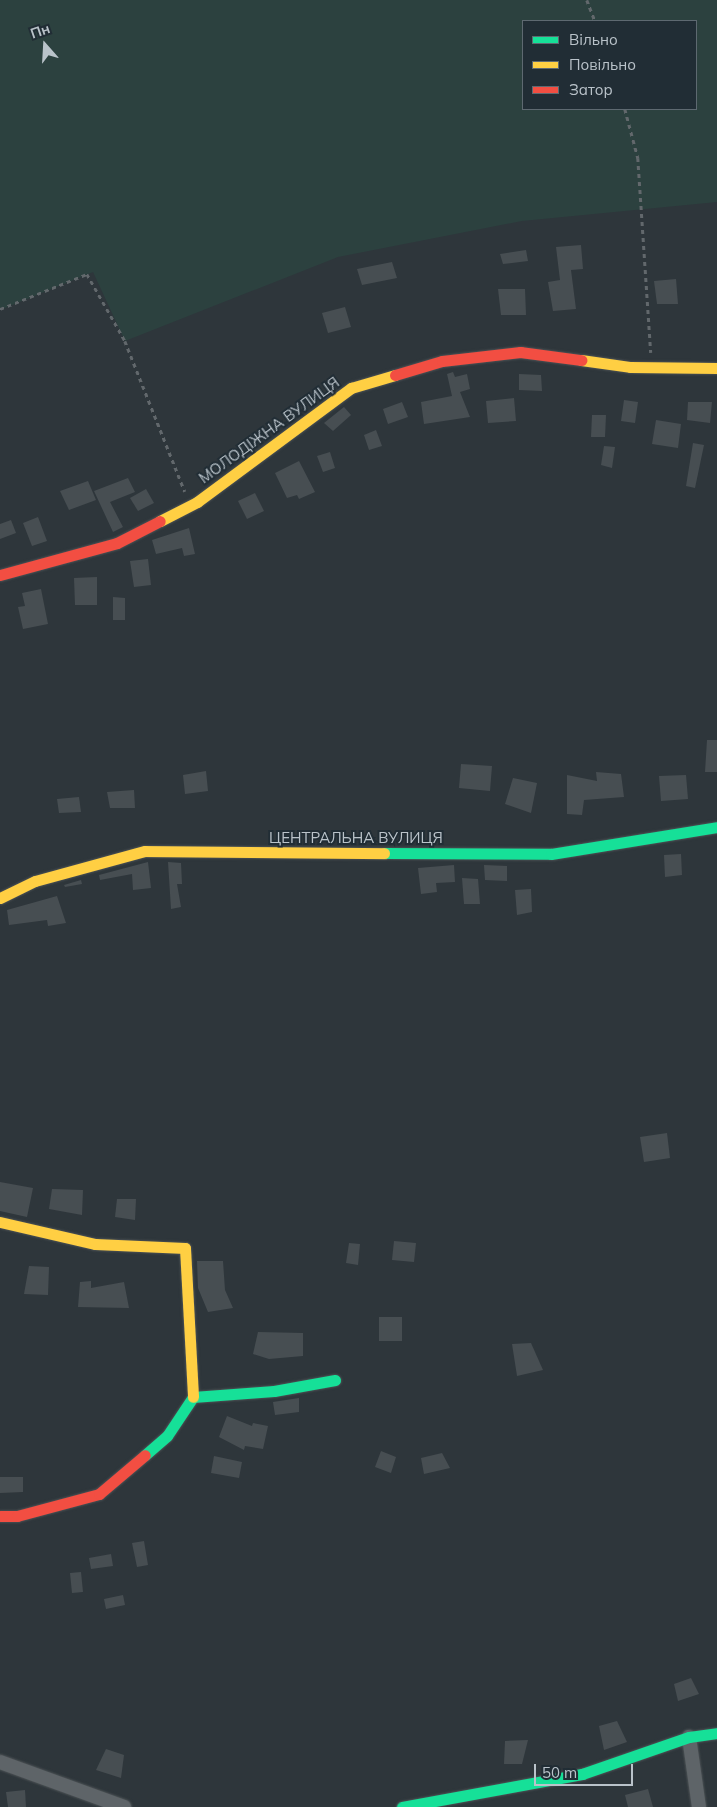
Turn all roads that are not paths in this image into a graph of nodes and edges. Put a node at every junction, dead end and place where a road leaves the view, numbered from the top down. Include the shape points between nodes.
1 (717, 368) edge
2 (0, 575) edge
3 (717, 827) edge
4 (0, 898) edge
5 (0, 1222) edge
6 (335, 1380) dead end
7 (193, 1397) junction
8 (0, 1516) edge
9 (717, 1733) edge
10 (688, 1738) junction
11 (0, 1762) edge
12 (124, 1807) edge
13 (402, 1807) edge
14 (699, 1807) edge

1 - 2 street, МОЛОДІЖНА ВУЛИЦЯ via 652,367 520,352 442,362 360,386 190,505 117,543
3 - 4 street, ЦЕНТРАЛЬНА ВУЛИЦЯ via 551,854 145,851 35,881
5 - 7 street via 95,1244 185,1248
6 - 7 street via 274,1391
7 - 8 street via 167,1436 99,1494 17,1516
9 - 10 street
10 - 13 street via 582,1774
10 - 14 street
11 - 12 street

